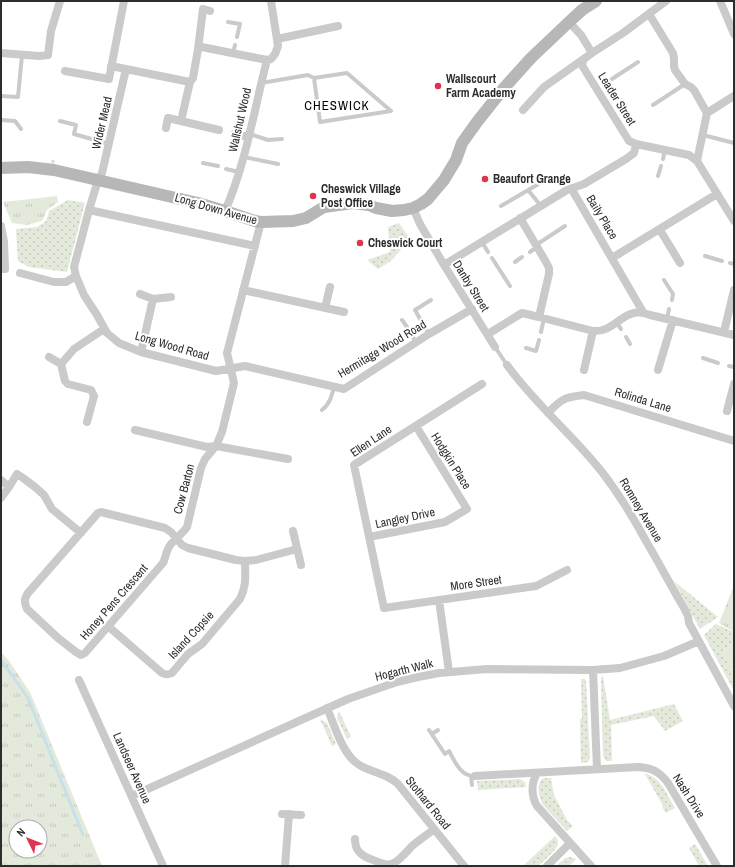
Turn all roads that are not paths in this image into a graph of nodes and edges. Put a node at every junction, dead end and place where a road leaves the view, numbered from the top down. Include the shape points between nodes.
1 (60, 1) edge
2 (124, 1) edge
3 (271, 1) edge
4 (596, 1) edge
5 (666, 1) edge
6 (720, 1) edge
7 (210, 11) dead end
8 (649, 14) junction
9 (228, 22) dead end
10 (569, 22) junction
11 (338, 26) dead end
12 (734, 34) edge
13 (237, 37) dead end
14 (277, 39) junction
15 (198, 49) junction
16 (1, 53) edge
17 (22, 55) junction
18 (589, 55) junction
19 (267, 60) junction
20 (638, 62) dead end
21 (111, 66) junction
22 (126, 69) junction
23 (65, 71) dead end
24 (314, 78) junction
25 (612, 79) dead end
26 (190, 82) junction
27 (261, 83) junction
28 (685, 84) junction
29 (1, 96) edge
30 (734, 96) edge
31 (653, 105) dead end
32 (522, 110) dead end
33 (707, 113) junction
34 (1, 120) edge
35 (60, 121) dead end
36 (181, 121) junction
37 (166, 128) dead end
38 (21, 129) dead end
39 (219, 130) dead end
40 (234, 134) dead end
41 (249, 135) junction
42 (702, 135) junction
43 (282, 139) dead end
44 (734, 143) edge
45 (109, 144) junction
46 (636, 144) junction
47 (665, 149) junction
48 (243, 157) junction
49 (663, 158) dead end
50 (697, 161) junction
51 (203, 163) dead end
52 (278, 164) dead end
53 (218, 166) dead end
54 (661, 166) dead end
55 (1, 168) edge
56 (226, 169) dead end
57 (239, 173) junction
58 (658, 176) dead end
59 (547, 179) dead end
60 (98, 180) junction
61 (570, 188) junction
62 (528, 190) junction
63 (717, 194) junction
64 (501, 206) dead end
65 (541, 206) junction
66 (413, 208) junction
67 (89, 210) junction
68 (226, 211) junction
69 (520, 218) junction
70 (734, 221) edge
71 (261, 222) junction
72 (1, 226) edge
73 (565, 226) dead end
74 (660, 230) junction
75 (482, 242) junction
76 (255, 246) junction
77 (537, 246) junction
78 (488, 252) dead end
79 (530, 252) dead end
80 (705, 256) dead end
81 (522, 257) dead end
82 (492, 258) dead end
83 (612, 258) junction
84 (722, 261) dead end
85 (515, 262) dead end
86 (680, 263) dead end
87 (444, 265) junction
88 (1, 269) edge
89 (20, 273) dead end
90 (76, 276) junction
91 (664, 280) dead end
92 (510, 286) dead end
93 (330, 287) dead end
94 (243, 290) junction
95 (734, 290) edge
96 (140, 294) dead end
97 (171, 297) dead end
98 (153, 299) junction
99 (431, 300) dead end
100 (672, 300) dead end
101 (325, 308) junction
102 (472, 309) junction
103 (669, 309) dead end
104 (344, 312) dead end
105 (643, 312) junction
106 (542, 317) junction
107 (420, 319) dead end
108 (402, 320) dead end
109 (670, 320) junction
110 (616, 322) junction
111 (424, 326) dead end
112 (407, 327) dead end
113 (104, 329) junction
114 (621, 329) dead end
115 (593, 331) junction
116 (541, 332) dead end
117 (724, 332) junction
118 (411, 334) dead end
119 (430, 334) junction
120 (488, 334) junction
121 (734, 335) edge
122 (626, 337) dead end
123 (539, 340) dead end
124 (416, 343) junction
125 (630, 344) dead end
126 (495, 347) joint
127 (526, 348) dead end
128 (141, 352) junction
129 (49, 357) dead end
130 (703, 358) dead end
131 (718, 363) dead end
132 (61, 364) junction
133 (507, 365) joint
134 (729, 366) dead end
135 (734, 367) edge
136 (230, 369) junction
137 (584, 370) dead end
138 (658, 370) dead end
139 (482, 384) dead end
140 (334, 387) junction
141 (734, 388) edge
142 (322, 410) dead end
143 (727, 411) dead end
144 (548, 413) junction
145 (87, 422) dead end
146 (416, 426) junction
147 (135, 430) dead end
148 (734, 441) edge
149 (216, 446) junction
150 (288, 459) dead end
151 (1, 480) edge
152 (9, 487) junction
153 (1, 498) edge
154 (467, 509) joint
155 (293, 531) dead end
156 (81, 534) junction
157 (369, 537) junction
158 (177, 538) junction
159 (297, 549) junction
160 (245, 561) junction
161 (301, 565) dead end
162 (567, 570) dead end
163 (439, 600) junction
164 (384, 608) joint
165 (109, 627) junction
166 (699, 641) junction
167 (593, 670) junction
168 (449, 672) junction
169 (79, 680) dead end
170 (734, 706) edge
171 (327, 708) junction
172 (438, 730) dead end
173 (597, 769) junction
174 (537, 773) junction
175 (473, 776) junction
176 (472, 785) dead end
177 (132, 796) junction
178 (301, 815) dead end
179 (434, 829) junction
180 (355, 839) dead end
181 (570, 843) junction
182 (388, 865) edge
183 (163, 866) edge
184 (285, 866) edge
185 (464, 866) edge
186 (546, 866) edge
187 (591, 866) edge
188 (717, 866) edge

1 - 17 street via 51,31 48,55
2 - 21 street
3 - 14 street, Wallshut Wood
4 - 10 street, Long Down Avenue
5 - 8 street
6 - 12 street
7 - 15 street via 203,9
8 - 18 street
8 - 28 street via 673,53 674,67
9 - 13 lane via 240,24
10 - 18 street via 581,35
10 - 66 street, Long Down Avenue via 504,88 462,143 456,160 444,180 428,199
11 - 14 street
14 - 19 street, Wallshut Wood via 275,54
15 - 19 street via 234,49
15 - 26 street
16 - 17 street
17 - 29 lane via 18,97
18 - 32 street via 544,87
18 - 46 street, Leader Street via 583,61 583,67 600,87 629,141
19 - 27 street, Wallshut Wood
20 - 25 lane
21 - 22 street
21 - 23 street via 109,79
22 - 26 street
22 - 45 street, Wider Mead
24 - 24 lane via 347,73 391,111 320,122
24 - 27 lane via 308,76
26 - 36 street
27 - 41 street, Wallshut Wood
28 - 31 lane
28 - 33 street via 694,90
30 - 33 street
33 - 42 street
34 - 38 lane via 15,121
35 - 45 lane via 76,125 74,134
36 - 37 street via 168,118
36 - 39 street
40 - 41 street
41 - 43 lane via 268,140
41 - 48 street, Wallshut Wood
42 - 44 lane
42 - 50 street
45 - 60 street, Wider Mead
46 - 47 street
46 - 61 street via 634,153 630,156 584,184
47 - 49 lane
47 - 50 street via 689,155
48 - 52 lane
48 - 57 street, Wallshut Wood
50 - 63 street
51 - 53 lane
54 - 58 lane
55 - 60 street, Long Down Avenue via 44,168
56 - 57 lane
57 - 68 street, Wallshut Wood
59 - 62 lane
60 - 67 street, Long Wood Road
60 - 68 street, Long Down Avenue
61 - 65 street
61 - 83 street, Baily Place
62 - 64 lane
62 - 65 lane
63 - 70 street
63 - 74 street, Baily Place
65 - 69 street
66 - 71 street, Long Down Avenue via 392,211 353,204 324,208 306,218 293,221
66 - 87 street, Danby Street
67 - 76 street
67 - 90 street, Long Wood Road via 74,266
68 - 71 street, Long Down Avenue
69 - 75 street
69 - 77 street
71 - 76 street, Cow Barton
72 - 88 street via 5,269
73 - 77 lane
74 - 83 street, Baily Place
74 - 86 street
75 - 78 lane
75 - 87 street
76 - 94 street, Cow Barton
77 - 79 lane
77 - 106 street via 549,268
80 - 84 lane
81 - 85 lane
82 - 92 lane
83 - 105 street, Baily Place
87 - 102 street, Danby Street
89 - 90 street via 54,282 66,282
90 - 113 street, Long Wood Road
91 - 100 lane via 673,294
93 - 101 street
94 - 101 street
94 - 136 street, Cow Barton via 227,353
95 - 117 street
96 - 98 street
97 - 98 street
98 - 128 street
99 - 107 lane via 415,310
101 - 104 street
102 - 119 street, Hermitage Wood Road
102 - 120 street, Danby Street
103 - 109 lane
105 - 109 street
105 - 110 street via 633,312
106 - 115 street
106 - 116 lane
106 - 120 street via 522,314
108 - 112 lane
109 - 117 street
109 - 138 street
110 - 114 lane
110 - 115 street via 602,331
111 - 119 lane
113 - 128 street, Long Wood Road via 119,343
113 - 132 street via 74,349
115 - 137 street
117 - 121 street
118 - 124 lane
119 - 124 street, Hermitage Wood Road
120 - 126 street, Danby Street
122 - 125 lane
123 - 127 lane via 536,351
124 - 140 street, Hermitage Wood Road via 344,389
126 - 133 lane, Romney Avenue
128 - 136 street, Long Wood Road via 216,370
129 - 132 street
130 - 131 lane
132 - 145 street via 68,384 91,390 94,396
133 - 144 street, Romney Avenue
134 - 135 lane
136 - 140 street, Hermitage Wood Road via 245,366
136 - 149 street, Cow Barton via 234,383
139 - 146 street, Ellen Lane
140 - 142 lane via 326,407
141 - 143 street
144 - 148 street, Rolinda Lane via 559,402 571,396 584,395
144 - 166 street, Romney Avenue via 587,453 617,491 684,608
146 - 154 street, Hodgkin Place
146 - 157 street, Ellen Lane via 354,465
147 - 149 street via 207,447
149 - 150 street
149 - 158 street, Cow Barton via 201,468 187,527
151 - 152 street
152 - 153 street
152 - 156 street via 17,474 44,495 52,509
154 - 157 street, Langley Drive via 445,522
155 - 159 street
156 - 158 street, Honey Pens Crescent via 101,512 165,528
156 - 165 street, Honey Pens Crescent via 28,593 24,603 27,609 58,638 81,655
157 - 164 street, Ellen Lane
158 - 160 street via 188,548
158 - 165 street, Honey Pens Crescent via 167,550 163,563
159 - 160 street
159 - 161 street
160 - 165 street, Island Copsie via 246,582 240,598 202,644 188,654 168,675 162,673
162 - 163 street, More Street via 536,586
163 - 164 street, More Street
163 - 168 street
166 - 167 street, Hogarth Walk via 652,660 620,668
166 - 170 street, Romney Avenue
167 - 168 street, Hogarth Walk via 487,669
167 - 173 street
168 - 171 street, Hogarth Walk via 391,683
169 - 177 street, Landseer Avenue
171 - 177 street, Hogarth Walk
171 - 179 street, Stothard Road via 342,744 355,762 395,781
172 - 175 lane via 430,732 445,754 450,751 461,770 466,775
173 - 174 street, Nash Drive
173 - 188 street, Nash Drive via 638,767 652,769 660,774 668,782
174 - 175 street, Nash Drive
174 - 181 street via 533,785 535,802
175 - 176 lane
177 - 183 street, Landseer Avenue
178 - 184 street via 285,814
179 - 182 street via 396,862
179 - 185 street, Stothard Road
180 - 182 street via 360,854
181 - 186 street
181 - 187 street

